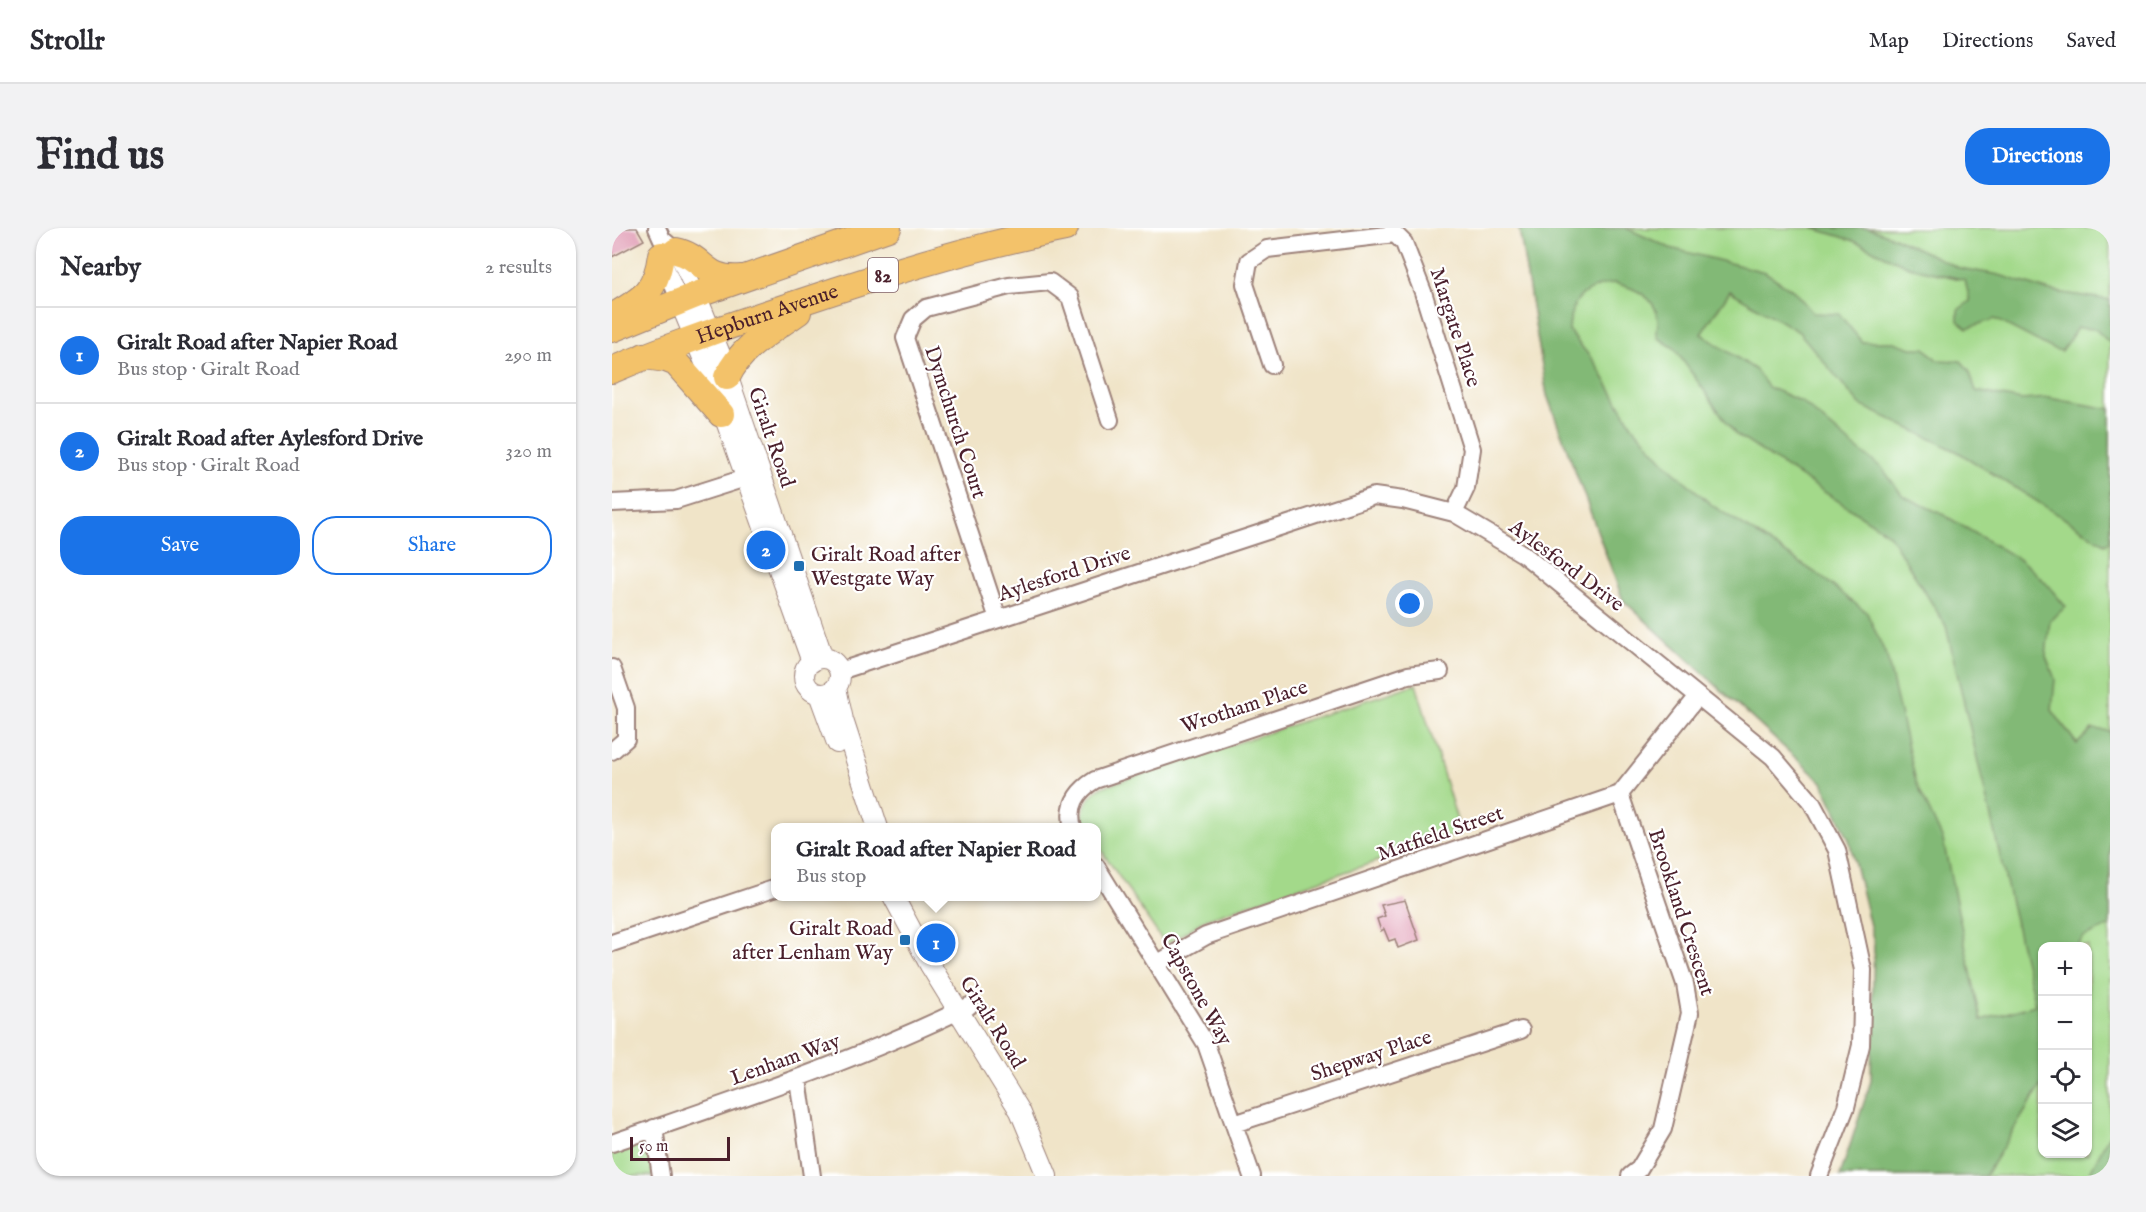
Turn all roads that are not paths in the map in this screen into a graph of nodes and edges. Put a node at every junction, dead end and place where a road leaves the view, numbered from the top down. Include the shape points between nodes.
1 (888, 228) edge
2 (1065, 228) edge
3 (664, 243) edge
4 (749, 277) junction
5 (820, 295) junction
6 (688, 298) junction
7 (612, 317) edge
8 (612, 328) edge
9 (703, 334) junction
10 (644, 356) junction
11 (1272, 365) dead end
12 (612, 370) edge
13 (727, 377) junction
14 (722, 414) junction
15 (1110, 420) dead end
16 (752, 476) junction
17 (612, 503) edge
18 (1454, 513) junction
19 (998, 619) junction
20 (817, 660) junction
21 (612, 669) edge
22 (1440, 671) dead end
23 (831, 685) junction
24 (1698, 696) junction
25 (612, 751) edge
26 (1620, 794) junction
27 (865, 823) edge
28 (877, 823) edge
29 (1072, 823) edge
30 (1101, 874) edge
31 (771, 890) edge
32 (895, 901) edge
33 (909, 901) edge
34 (612, 943) edge
35 (1158, 963) junction
36 (963, 1008) junction
37 (1521, 1030) dead end
38 (798, 1079) junction
39 (1234, 1124) junction
40 (654, 1128) junction
41 (612, 1143) edge
42 (662, 1176) edge
43 (812, 1176) edge
44 (1047, 1176) edge
45 (1060, 1176) edge
46 (1252, 1176) edge
47 (1630, 1176) edge
48 (1819, 1176) edge

1 - 4 main road, Hepburn Avenue / 82
2 - 5 main road, Hepburn Avenue / 82 via 946,257
3 - 4 main road via 687,253 718,278
3 - 6 street, Giralt Road
3 - 7 main road via 656,281 638,302
4 - 6 main road, Hepburn Avenue / 82
5 - 9 main road, Hepburn Avenue / 82
5 - 13 main road via 749,347
6 - 8 main road, Hepburn Avenue / 82
6 - 9 street, Giralt Road
9 - 10 main road, Hepburn Avenue / 82
9 - 13 street, Giralt Road
9 - 14 street, Giralt Road
10 - 12 main road, Hepburn Avenue / 82
10 - 14 main road via 676,363
11 - 18 street, Margate Place via 1245,284 1249,261 1267,249 1395,234 1404,243 1423,292 1472,449 1466,488
13 - 16 street, Giralt Road
14 - 16 street, Giralt Road
15 - 19 street, Dymchurch Court via 1070,297 1050,282 1008,285 926,308 913,319 904,338
16 - 17 street via 676,500
16 - 20 street, Giralt Road
18 - 19 street, Aylesford Drive via 1374,496
18 - 24 street, Aylesford Drive via 1522,554
19 - 23 street, Aylesford Drive
20 - 23 street via 834,662
20 - 23 street via 805,672 805,681 810,689
21 - 25 street via 626,708 626,739
22 - 29 street, Wrotham Place via 1408,675 1095,780 1081,789 1074,802
23 - 27 street
23 - 28 street
24 - 26 street, Matfield Street
24 - 48 street, Aylesford Drive via 1773,757 1812,804 1837,850 1863,969 1861,1045 1846,1107
26 - 35 street, Matfield Street via 1206,936
26 - 47 street, Brookland Crescent via 1685,984 1690,1013 1663,1129 1639,1169
30 - 35 street, Capstone Way
31 - 34 street
32 - 36 street, Giralt Road via 912,936
33 - 36 street, Giralt Road
35 - 39 street, Capstone Way via 1206,1044
36 - 38 street, Lenham Way via 883,1046
36 - 44 street, Giralt Road via 1020,1111
36 - 45 street, Giralt Road via 1033,1112
37 - 39 street, Shepway Place
38 - 40 street, Lenham Way
38 - 43 street
39 - 46 street, Capstone Way
40 - 41 street, Lenham Way
40 - 42 street

